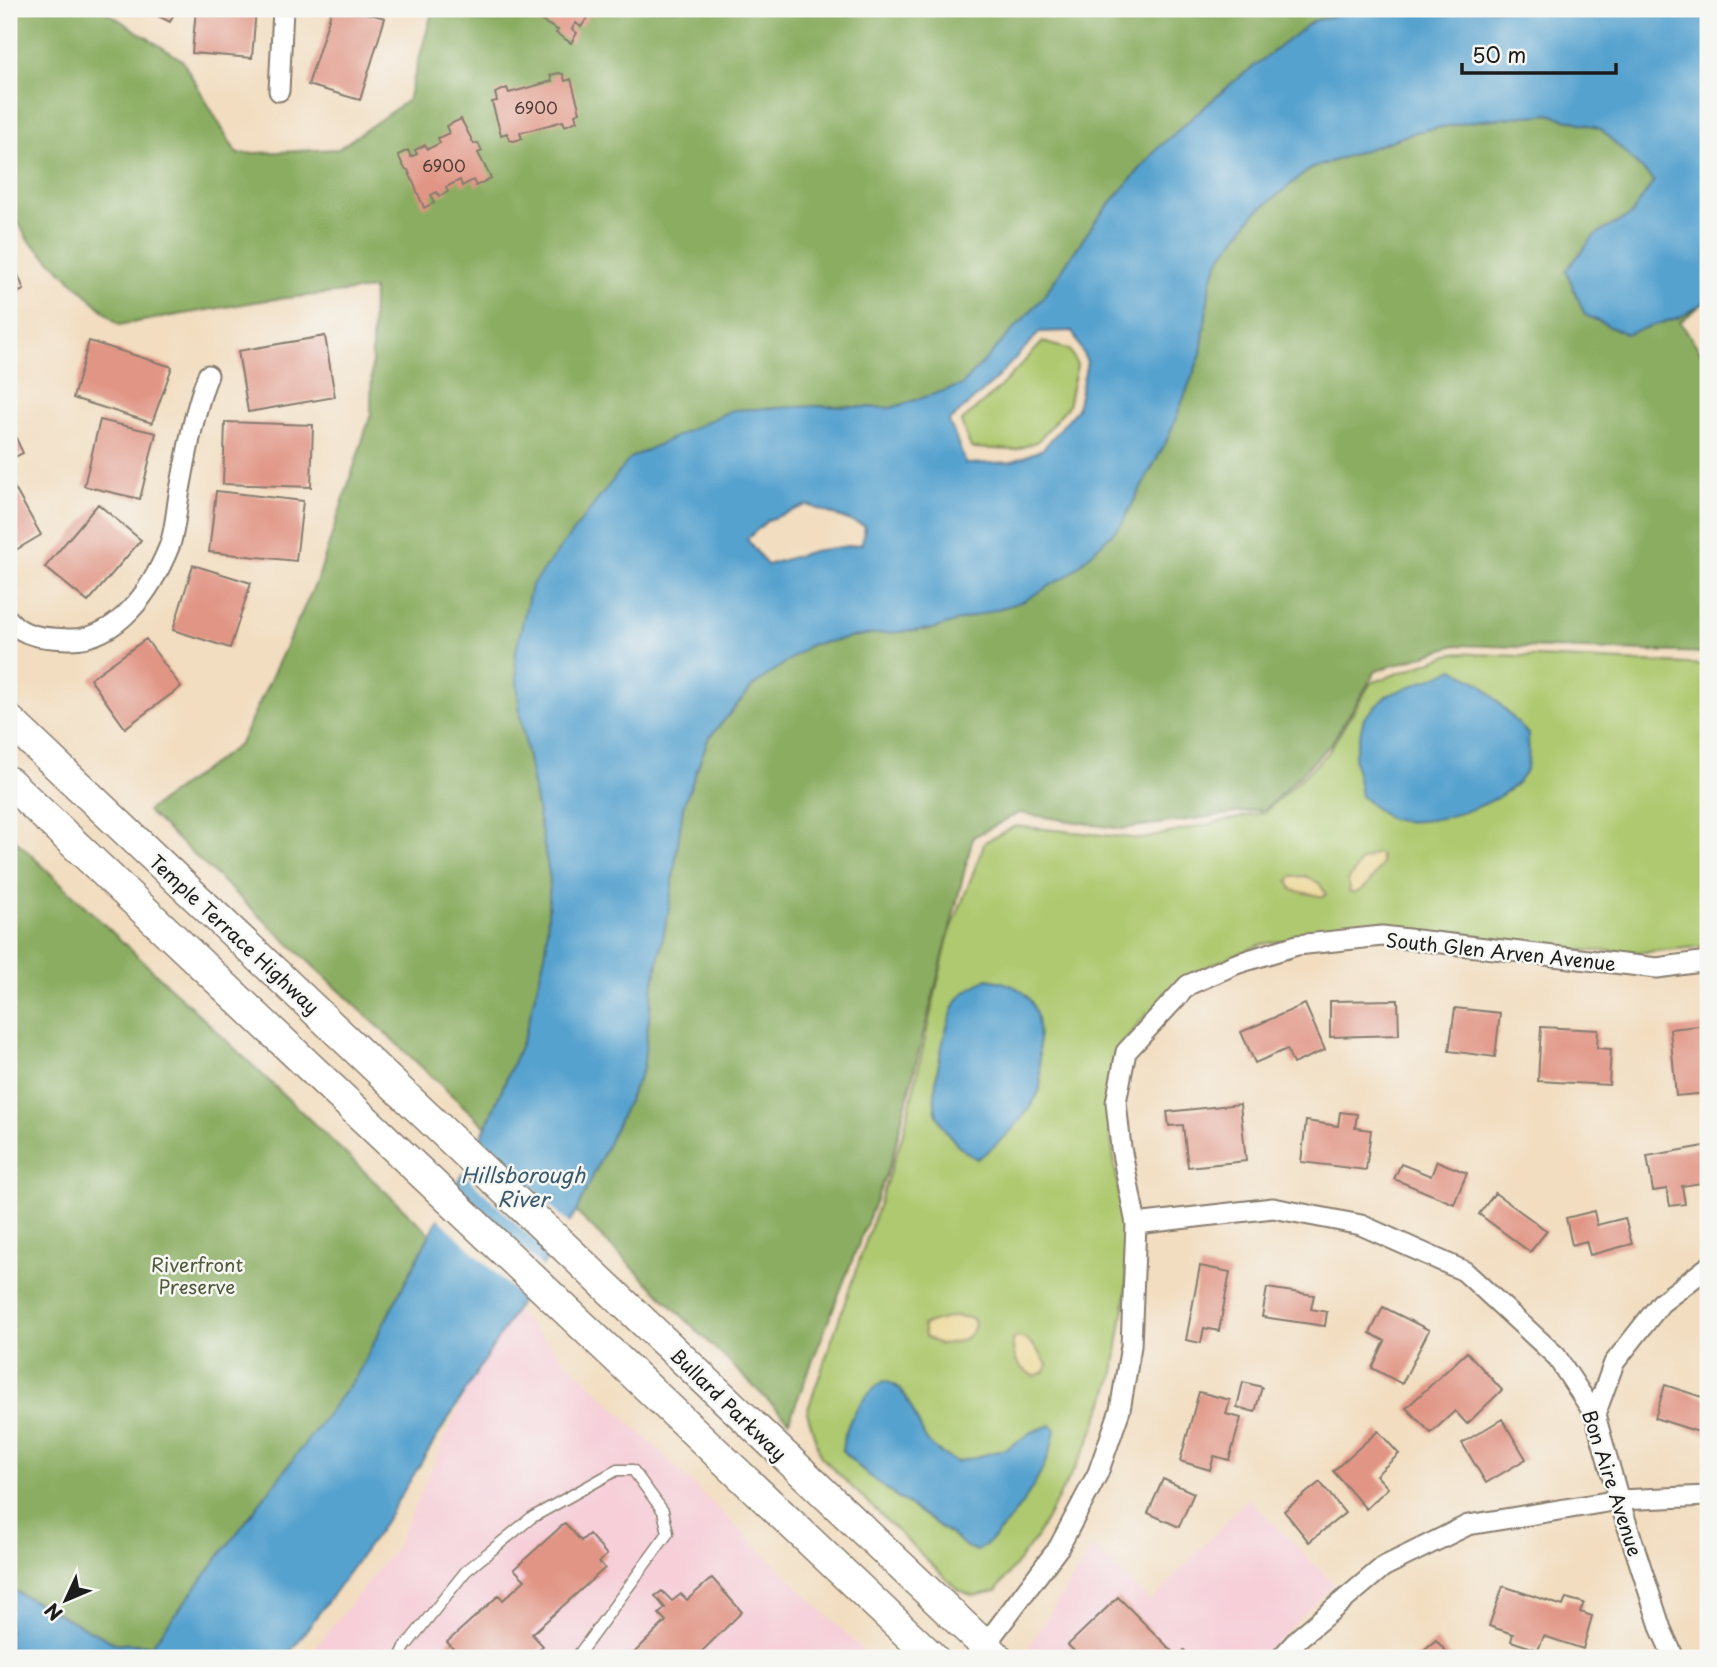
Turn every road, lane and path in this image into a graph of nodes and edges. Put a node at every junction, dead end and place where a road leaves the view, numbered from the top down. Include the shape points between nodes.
1 (283, 9) edge
2 (279, 91) dead end
3 (208, 375) dead end
4 (9, 620) edge
5 (9, 720) edge
6 (9, 782) edge
7 (1708, 961) edge
8 (461, 1149) joint
9 (1136, 1224) junction
10 (1708, 1267) edge
11 (1595, 1415) junction
12 (1708, 1496) edge
13 (1619, 1500) junction
14 (991, 1652) edge
15 (400, 1658) edge
16 (576, 1658) edge
17 (933, 1658) edge
18 (1281, 1658) edge
19 (1674, 1658) edge

1 - 2 street
3 - 4 street via 194,413 170,546 132,609 110,629 79,639 38,638
5 - 8 main road, Temple Terrace Highway
6 - 17 main road
7 - 9 street, South Glen Arven Avenue via 1657,968 1382,936 1297,945 1188,985 1126,1052 1116,1102
8 - 14 main road, Bullard Parkway
9 - 11 street, Bon Aire Avenue via 1273,1208 1361,1225 1464,1271 1556,1356
9 - 14 street, South Glen Arven Avenue via 1131,1346 1121,1410 1098,1472 1059,1547
10 - 11 street via 1661,1303 1614,1363
11 - 13 street, Bon Aire Avenue
12 - 13 street
13 - 18 street via 1468,1525 1383,1567
13 - 19 street, Bon Aire Avenue
15 - 16 lane via 466,1571 531,1518 617,1470 633,1470 663,1511 668,1533

